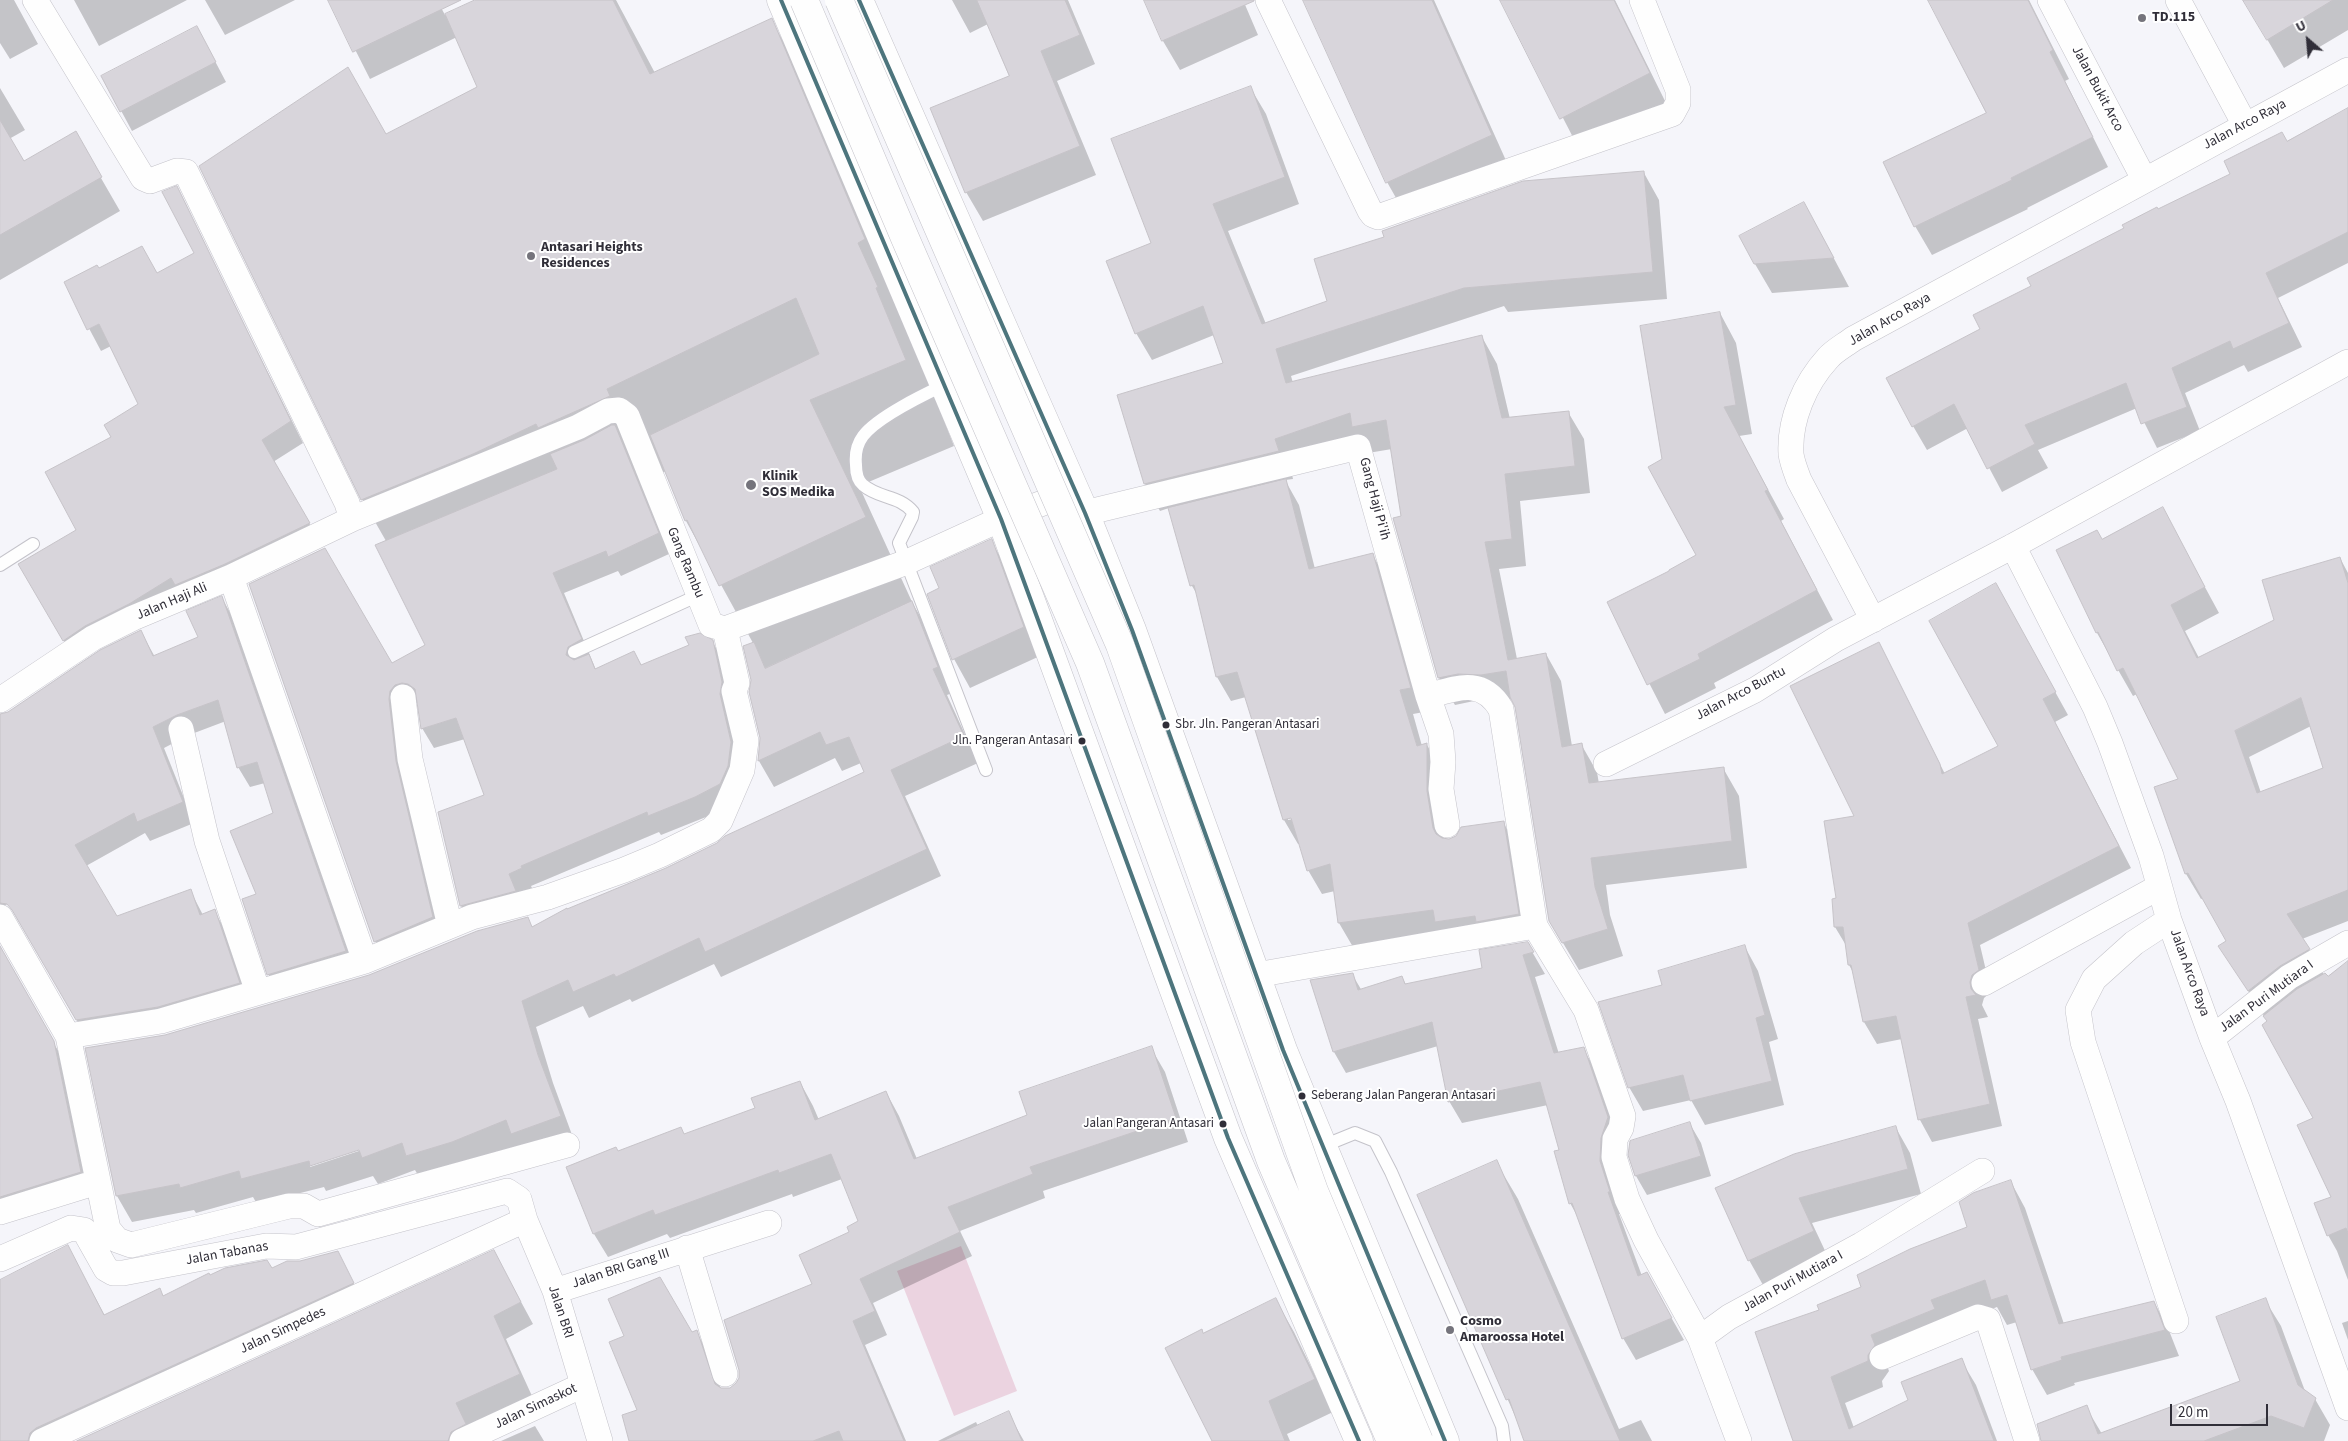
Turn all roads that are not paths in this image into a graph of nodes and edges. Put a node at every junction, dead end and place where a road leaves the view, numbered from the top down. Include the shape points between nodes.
1 (35, 0) edge
2 (781, 0) edge
3 (804, 0) edge
4 (839, 0) edge
5 (859, 0) edge
6 (1268, 0) edge
7 (1642, 0) edge
8 (2050, 0) edge
9 (2178, 0) edge
10 (2348, 70) edge
11 (2245, 125) junction
12 (2144, 179) junction
13 (2348, 362) edge
14 (944, 385) junction
15 (1080, 502) junction
16 (352, 519) junction
17 (1001, 519) junction
18 (33, 544) dead end
19 (2013, 546) junction
20 (907, 562) junction
21 (0, 566) edge
22 (231, 577) junction
23 (699, 596) junction
24 (1873, 620) junction
25 (724, 629) junction
26 (574, 652) dead end
27 (2, 694) edge
28 (1428, 696) junction
29 (403, 697) dead end
30 (181, 729) dead end
31 (1606, 764) dead end
32 (986, 770) dead end
33 (1447, 825) dead end
34 (2160, 887) junction
35 (0, 917) edge
36 (2169, 920) junction
37 (450, 926) junction
38 (1535, 926) junction
39 (2348, 943) edge
40 (364, 961) junction
41 (1256, 975) junction
42 (1984, 983) dead end
43 (258, 992) junction
44 (68, 1036) junction
45 (2212, 1038) junction
46 (567, 1145) dead end
47 (1323, 1146) junction
48 (1982, 1170) dead end
49 (96, 1182) junction
50 (507, 1191) joint
51 (0, 1212) edge
52 (525, 1220) junction
53 (769, 1223) dead end
54 (687, 1248) junction
55 (0, 1259) edge
56 (555, 1291) junction
57 (2176, 1321) dead end
58 (1700, 1338) junction
59 (1882, 1358) dead end
60 (725, 1374) dead end
61 (583, 1385) junction
62 (2348, 1405) edge
63 (42, 1441) edge
64 (462, 1441) edge
65 (600, 1441) edge
66 (1359, 1441) edge
67 (1391, 1441) edge
68 (1419, 1441) edge
69 (1445, 1441) edge
70 (1504, 1441) edge
71 (1739, 1441) edge
72 (2027, 1441) edge

1 - 16 street via 143,178 150,181 177,171 186,172
2 - 14 main road
3 - 67 main road, bridge via 1090,663 1271,1160
4 - 68 main road, bridge via 1120,645 1314,1191
5 - 15 main road
6 - 7 street via 1370,211 1378,217 1672,114 1678,103 1678,90
8 - 12 street, Jalan Bukit Arco
9 - 11 street
10 - 11 street, Jalan Arco Raya
11 - 12 street, Jalan Arco Raya
12 - 24 street, Jalan Arco Raya via 1853,339 1829,357 1809,384 1792,429 1791,455 1799,480
13 - 19 street
14 - 17 main road
14 - 20 lane via 878,423 863,435 855,455 857,474 863,485 877,495 901,500 912,512 899,543
15 - 17 street
15 - 28 street, Gang Haji Pi'ih via 1358,446
15 - 41 main road via 1132,630
16 - 22 street, Jalan Haji Ali
16 - 23 street, Gang Rambu via 619,410 627,416
17 - 20 street
17 - 66 main road via 1228,1138
18 - 21 lane
19 - 24 street
19 - 34 street, Jalan Arco Raya via 2095,707
20 - 25 street
20 - 32 lane
22 - 27 street, Jalan Haji Ali via 93,638
22 - 40 street
23 - 25 street, Gang Rambu via 711,625
23 - 26 lane
24 - 31 street, Jalan Arco Buntu via 1836,639 1755,690
25 - 37 street via 737,683 734,691 738,715 746,742 742,770 720,820 711,830 624,870
28 - 33 street, Gang Haji Pi'ih via 1441,734 1441,789
28 - 38 street via 1460,687 1479,688 1501,709
29 - 37 street via 410,758
30 - 43 street via 207,841
34 - 36 street, Jalan Arco Raya
34 - 42 street
35 - 44 street
36 - 45 street, Jalan Arco Raya
36 - 57 street via 2134,943 2094,979 2078,1010 2083,1042
37 - 40 street
38 - 41 street
38 - 58 street via 1586,1010 1623,1116 1622,1128 1615,1139 1614,1157 1627,1199
39 - 45 street, Jalan Puri Mutiara I via 2289,977
40 - 43 street
41 - 47 main road
43 - 44 street via 161,1021
44 - 49 street
45 - 62 street, Jalan Arco Raya
46 - 49 street via 318,1214 304,1206 289,1206 131,1245 117,1240 108,1229
47 - 69 main road
47 - 70 lane via 1355,1134 1375,1141 1502,1426
48 - 58 street, Jalan Puri Mutiara I via 1861,1245 1729,1317
49 - 51 street
50 - 52 street, Jalan BRI via 519,1199
50 - 55 street, Jalan Tabanas via 296,1247 266,1246 123,1273 106,1269 84,1230 71,1228
52 - 56 street, Jalan BRI
52 - 63 street, Jalan Simpedes
53 - 54 street, Jalan BRI Gang III
54 - 56 street, Jalan BRI Gang III
54 - 60 street, Jalan BRI Gang III
56 - 61 street, Jalan BRI
58 - 71 street
59 - 72 street via 1978,1317 1988,1320
61 - 64 street, Jalan Simaskot
61 - 65 street, Jalan BRI

